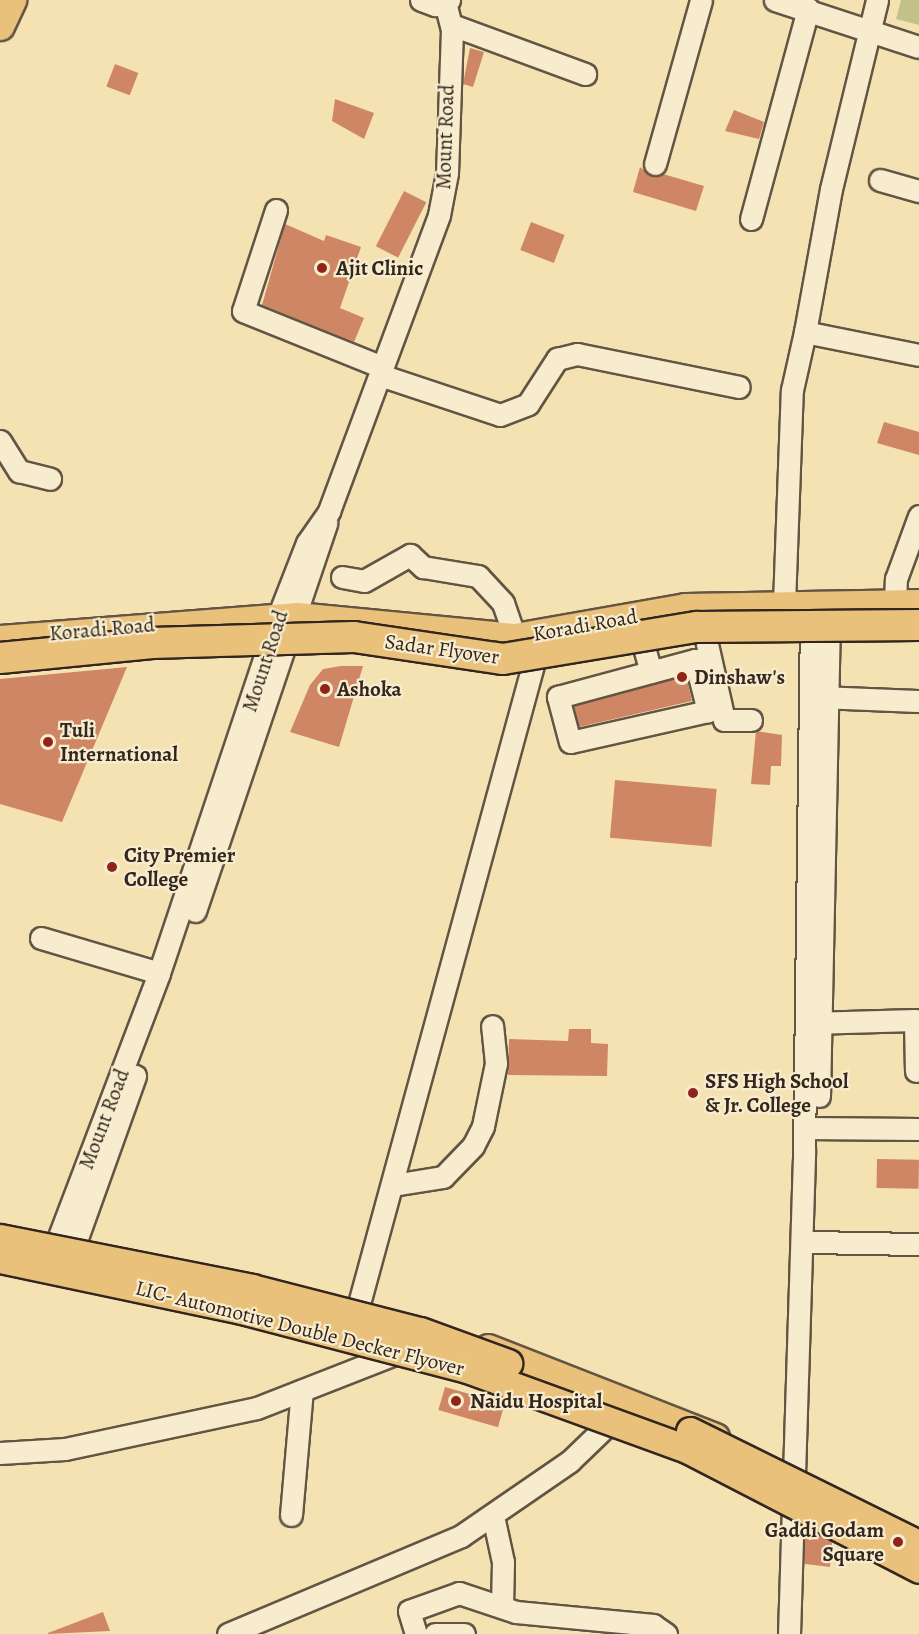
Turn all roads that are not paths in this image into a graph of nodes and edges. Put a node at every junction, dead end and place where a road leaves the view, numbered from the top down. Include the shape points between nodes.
1 (12, 0) edge
2 (701, 0) edge
3 (877, 0) edge
4 (437, 2) edge
5 (791, 3) edge
6 (0, 26) edge
7 (868, 27) junction
8 (450, 34) junction
9 (919, 47) edge
10 (585, 74) dead end
11 (655, 164) dead end
12 (880, 180) dead end
13 (919, 191) edge
14 (276, 210) dead end
15 (751, 219) dead end
16 (805, 332) junction
17 (919, 356) edge
18 (381, 371) junction
19 (739, 387) dead end
20 (0, 441) edge
21 (50, 479) dead end
22 (919, 518) edge
23 (342, 577) dead end
24 (784, 604) junction
25 (820, 604) junction
26 (911, 607) edge
27 (287, 617) junction
28 (919, 624) edge
29 (820, 634) junction
30 (919, 634) edge
31 (705, 635) junction
32 (515, 637) junction
33 (0, 639) edge
34 (643, 644) junction
35 (279, 646) junction
36 (0, 649) edge
37 (0, 658) edge
38 (534, 665) junction
39 (0, 667) edge
40 (651, 672) junction
41 (821, 697) junction
42 (919, 701) edge
43 (751, 720) dead end
44 (40, 938) dead end
45 (159, 973) junction
46 (815, 1023) junction
47 (492, 1026) dead end
48 (916, 1071) dead end
49 (811, 1128) junction
50 (919, 1129) edge
51 (393, 1185) junction
52 (0, 1232) edge
53 (0, 1238) edge
54 (811, 1242) junction
55 (919, 1244) edge
56 (65, 1245) junction
57 (0, 1259) edge
58 (0, 1266) edge
59 (53, 1276) junction
60 (357, 1311) junction
61 (392, 1355) junction
62 (302, 1390) junction
63 (629, 1402) junction
64 (611, 1427) junction
65 (0, 1453) edge
66 (795, 1477) junction
67 (793, 1514) junction
68 (291, 1515) dead end
69 (493, 1516) junction
70 (919, 1539) edge
71 (919, 1544) edge
72 (919, 1569) edge
73 (919, 1575) edge
74 (502, 1607) junction
75 (544, 1625) edge
76 (235, 1633) edge
77 (416, 1634) edge
78 (435, 1634) edge
79 (464, 1634) edge
80 (666, 1634) edge
81 (789, 1634) edge

1 - 6 main road
2 - 11 street
3 - 7 street
4 - 8 street, Mount Road
5 - 7 street
5 - 15 street
7 - 9 street
7 - 16 street
8 - 10 street
8 - 18 street, Mount Road via 447,173 439,215
12 - 13 street
14 - 18 street via 243,311
16 - 17 street
16 - 24 street via 792,390
18 - 19 street via 500,415 528,404 557,359 577,354
18 - 27 street, Mount Road via 329,511 307,543
20 - 21 street via 19,471
22 - 26 street via 896,579
23 - 32 street via 364,581 410,555 423,567 478,576 502,603
24 - 25 main road, Koradi Road
24 - 32 main road, Koradi Road via 685,607
25 - 26 main road, Koradi Road
25 - 29 street
26 - 36 highway, Sadar Flyover via 717,617 501,649 307,626
27 - 32 main road, Koradi Road via 346,618
27 - 33 main road, Koradi Road
27 - 35 street, Mount Road
28 - 37 highway, Sadar Flyover, bridge via 697,627 503,659 354,637 164,642
29 - 30 main road
29 - 31 main road
29 - 41 street
31 - 34 main road
31 - 43 street via 724,720
34 - 38 main road
34 - 40 street
35 - 38 main road
35 - 39 main road
35 - 45 street, Mount Road
35 - 56 street
38 - 51 street
40 - 40 street via 558,697 570,742 708,711 695,660
41 - 42 street
41 - 46 street
44 - 45 street
45 - 56 street, Mount Road
46 - 48 street via 915,1020
46 - 49 street
47 - 51 street via 496,1063 483,1126 473,1146 443,1177
49 - 50 street
49 - 54 street
49 - 66 street
51 - 60 street
52 - 56 main road
53 - 71 main road, LIC- Automotive Double Decker Flyover, bridge via 252,1288 420,1331 690,1431
54 - 55 street
54 - 66 street
56 - 59 street
56 - 60 main road via 242,1280
57 - 72 main road, LIC- Automotive Double Decker Flyover, bridge via 242,1310 467,1369 687,1449
58 - 59 main road
59 - 61 main road via 237,1314
60 - 63 main road via 482,1346
61 - 62 street
61 - 64 main road via 469,1375
62 - 65 street via 257,1408 65,1449
62 - 68 street
63 - 64 street
63 - 66 main road via 701,1429
64 - 67 main road via 688,1455
64 - 69 street
66 - 67 street
66 - 70 main road
67 - 73 main road
67 - 81 street
69 - 74 street via 503,1562
69 - 76 street via 461,1536
74 - 75 street
74 - 77 street via 447,1594 409,1611
75 - 80 street via 653,1624
78 - 79 street

